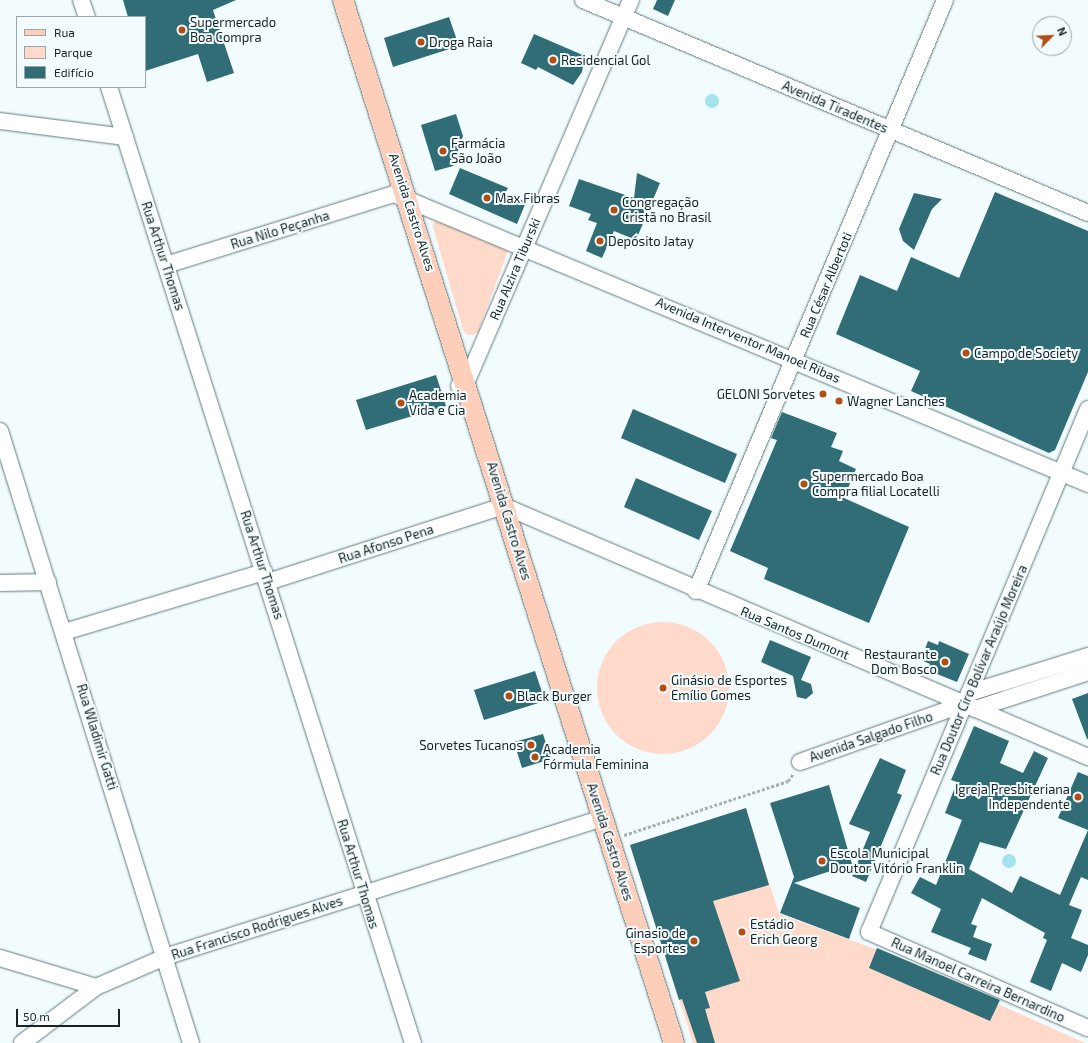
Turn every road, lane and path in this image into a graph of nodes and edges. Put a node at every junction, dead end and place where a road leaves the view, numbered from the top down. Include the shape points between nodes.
1 (81, 0) edge
2 (333, 0) edge
3 (343, 0) edge
4 (583, 0) edge
5 (631, 0) edge
6 (945, 0) edge
7 (87, 16) edge
8 (623, 18) junction
9 (362, 77) junction
10 (109, 88) edge
11 (0, 120) edge
12 (890, 131) junction
13 (125, 137) junction
14 (401, 197) junction
15 (1088, 213) edge
16 (525, 247) junction
17 (166, 265) junction
18 (795, 359) junction
19 (461, 385) junction
20 (1088, 408) edge
21 (0, 431) edge
22 (1061, 473) junction
23 (1088, 484) edge
24 (499, 508) junction
25 (266, 577) junction
26 (0, 582) edge
27 (48, 582) junction
28 (696, 591) junction
29 (64, 632) junction
30 (1088, 656) edge
31 (1088, 672) edge
32 (969, 702) junction
33 (1088, 757) edge
34 (800, 762) joint
35 (598, 820) junction
36 (610, 840) junction
37 (364, 894) junction
38 (869, 932) joint
39 (165, 957) junction
40 (0, 958) edge
41 (644, 964) junction
42 (96, 986) junction
43 (1088, 1028) edge
44 (22, 1043) edge
45 (191, 1043) edge
46 (413, 1043) edge
47 (664, 1043) edge
48 (674, 1043) edge

1 - 7 street
2 - 9 main road, Avenida Castro Alves
3 - 9 main road, Avenida Castro Alves
4 - 8 street, Avenida Tiradentes
5 - 8 street, Rua Alzira Tiburski
6 - 12 street, Rua César Albertoti
8 - 12 street, Avenida Tiradentes
8 - 16 street, Rua Alzira Tiburski
9 - 14 main road, Avenida Castro Alves
10 - 13 street, Rua Arthur Thomas
11 - 13 street
12 - 15 street, Avenida Tiradentes
12 - 18 street, Rua César Albertoti
13 - 17 street, Rua Arthur Thomas
14 - 16 street, Avenida Interventor Manoel Ribas
14 - 17 street, Rua Nilo Peçanha
14 - 19 main road, Avenida Castro Alves
16 - 18 street, Avenida Interventor Manoel Ribas
16 - 19 street, Rua Alzira Tiburski
17 - 25 street, Rua Arthur Thomas
18 - 22 street, Avenida Interventor Manoel Ribas
18 - 28 street, Rua César Albertoti
19 - 24 main road, Avenida Castro Alves
20 - 22 street, Rua Doutor Ciro Bolívar Araújo Moreira
21 - 27 street, Rua Wladimir Gatti
22 - 23 street, Avenida Interventor Manoel Ribas
22 - 32 street, Rua Doutor Ciro Bolívar Araújo Moreira
24 - 25 street, Rua Afonso Pena
24 - 28 street, Rua Santos Dumont
24 - 35 main road, Avenida Castro Alves
25 - 29 street, Rua Afonso Pena
25 - 37 street, Rua Arthur Thomas
26 - 27 street
27 - 29 street, Rua Wladimir Gatti
28 - 32 street, Rua Santos Dumont
29 - 39 street, Rua Wladimir Gatti
30 - 32 street, Avenida Salgado Filho
31 - 32 street, Avenida Salgado Filho
32 - 33 street, Rua Santos Dumont
32 - 34 street, Avenida Salgado Filho
32 - 38 street, Rua Doutor Ciro Bolívar Araújo Moreira
34 - 36 path via 788,781
35 - 36 main road, Avenida Castro Alves
35 - 37 street, Rua Francisco Rodrigues Alves
35 - 41 main road, Avenida Castro Alves
36 - 41 main road, Avenida Castro Alves
37 - 39 street, Rua Francisco Rodrigues Alves
37 - 46 street, Rua Arthur Thomas
38 - 43 street, Rua Manoel Carreira Bernardino
39 - 42 street, Rua Francisco Rodrigues Alves
39 - 45 street, Rua Wladimir Gatti
40 - 42 street
41 - 47 main road, Avenida Castro Alves
41 - 48 main road, Avenida Castro Alves
42 - 44 street, Rua Francisco Rodrigues Alves

